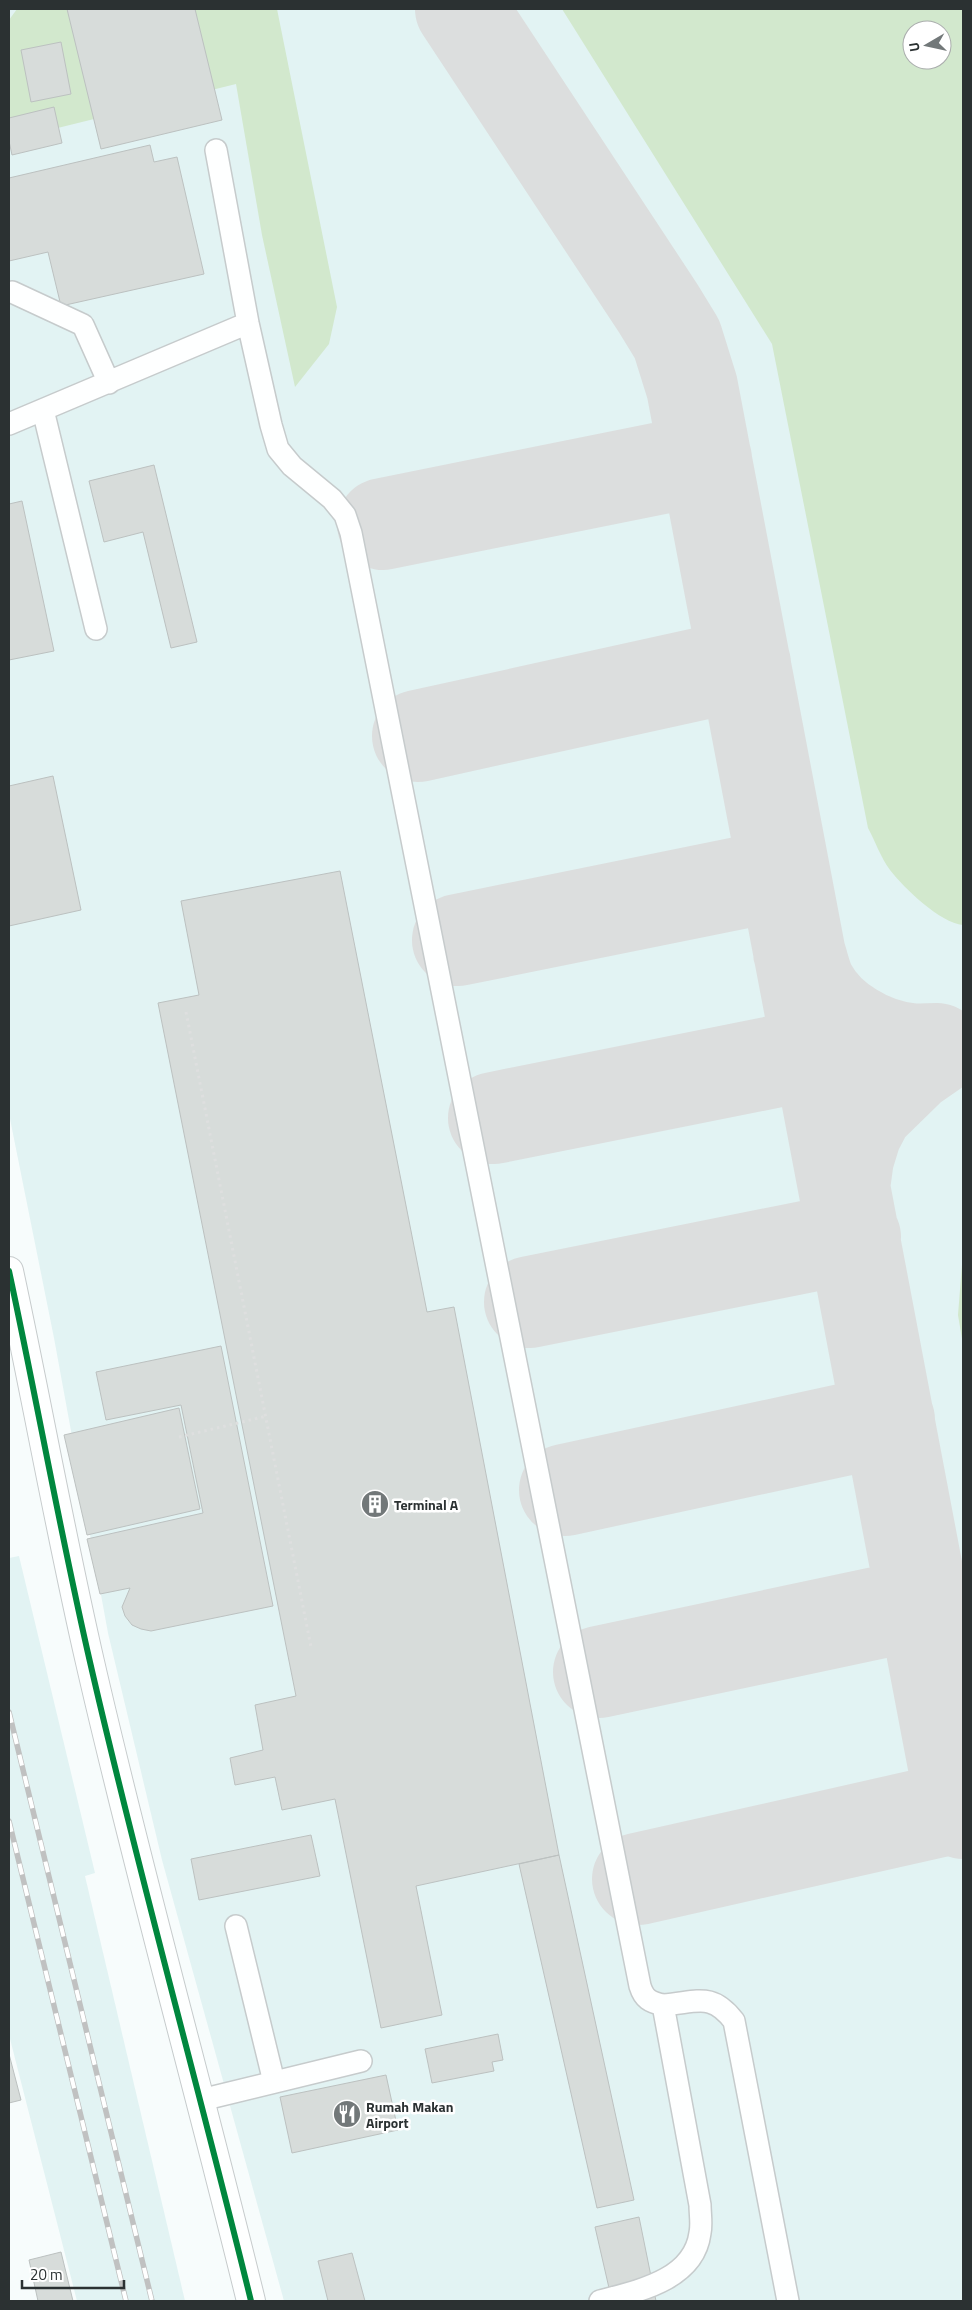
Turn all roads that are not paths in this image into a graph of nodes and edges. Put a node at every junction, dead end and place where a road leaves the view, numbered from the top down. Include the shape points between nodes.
1 (216, 150) dead end
2 (12, 292) dead end
3 (248, 323) junction
4 (109, 383) junction
5 (43, 410) junction
6 (9, 424) edge
7 (96, 629) dead end
8 (9, 1271) edge
9 (236, 1926) dead end
10 (663, 2005) junction
11 (362, 2061) dead end
12 (274, 2082) junction
13 (202, 2100) junction
14 (251, 2301) edge
15 (600, 2301) edge
16 (788, 2301) edge

1 - 3 lane
2 - 4 lane via 83,325
3 - 4 lane
3 - 10 lane via 278,449 292,466 332,499 351,533 640,1986 643,1996 652,2003
4 - 5 lane
5 - 6 lane
5 - 7 lane
8 - 13 street via 89,1660 137,1860
9 - 12 lane
10 - 15 lane via 700,2205 700,2234 691,2257 676,2274 656,2284
10 - 16 lane via 708,2001 723,2007 734,2021
11 - 12 lane
12 - 13 lane
13 - 14 street

